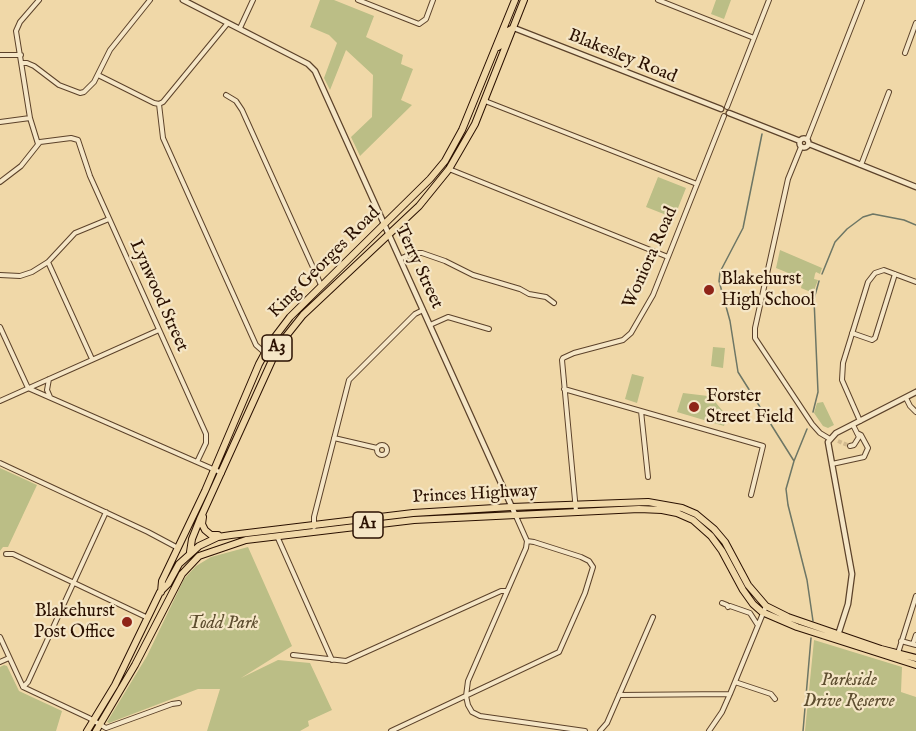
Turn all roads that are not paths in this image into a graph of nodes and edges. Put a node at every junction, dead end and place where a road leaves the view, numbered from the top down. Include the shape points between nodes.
1 (39, 0) edge
2 (150, 0) edge
3 (183, 0) edge
4 (253, 0) edge
5 (358, 0) edge
6 (433, 0) edge
7 (514, 0) edge
8 (524, 0) edge
9 (658, 0) edge
10 (769, 0) edge
11 (862, 0) edge
12 (510, 10) junction
13 (916, 23) edge
14 (227, 24) junction
15 (240, 28) junction
16 (513, 28) junction
17 (754, 38) junction
18 (495, 50) junction
19 (905, 53) dead end
20 (0, 55) edge
21 (21, 55) junction
22 (22, 63) junction
23 (98, 75) junction
24 (889, 92) dead end
25 (226, 95) dead end
26 (485, 101) junction
27 (159, 104) junction
28 (727, 107) junction
29 (721, 109) junction
30 (727, 114) junction
31 (30, 118) junction
32 (0, 122) edge
33 (808, 142) junction
34 (801, 144) junction
35 (38, 145) junction
36 (860, 166) junction
37 (449, 169) junction
38 (0, 182) edge
39 (697, 184) junction
40 (916, 187) edge
41 (109, 219) junction
42 (384, 225) junction
43 (388, 234) junction
44 (668, 256) junction
45 (400, 259) junction
46 (48, 262) junction
47 (894, 274) junction
48 (0, 275) edge
49 (916, 282) edge
50 (321, 285) junction
51 (554, 303) dead end
52 (423, 310) junction
53 (430, 325) junction
54 (0, 327) edge
55 (489, 329) dead end
56 (159, 330) junction
57 (852, 333) junction
58 (265, 353) junction
59 (92, 359) junction
60 (49, 378) junction
61 (28, 388) junction
62 (564, 389) junction
63 (916, 392) edge
64 (50, 397) junction
65 (906, 398) junction
66 (0, 400) edge
67 (641, 411) junction
68 (916, 411) edge
69 (861, 421) junction
70 (853, 425) junction
71 (857, 433) junction
72 (831, 437) junction
73 (334, 438) junction
74 (838, 441) tunnel mouth
75 (850, 446) dead end
76 (377, 448) dead end
77 (197, 462) junction
78 (0, 464) edge
79 (831, 464) junction
80 (214, 470) junction
81 (222, 473) junction
82 (648, 477) dead end
83 (751, 495) dead end
84 (511, 507) junction
85 (576, 508) junction
86 (204, 511) junction
87 (106, 512) junction
88 (515, 514) junction
89 (314, 528) junction
90 (227, 535) junction
91 (277, 536) junction
92 (526, 541) junction
93 (178, 548) junction
94 (190, 552) junction
95 (6, 554) dead end
96 (199, 556) junction
97 (186, 567) junction
98 (74, 583) junction
99 (506, 591) junction
100 (160, 592) junction
101 (916, 596) edge
102 (722, 603) dead end
103 (764, 609) junction
104 (653, 617) dead end
105 (148, 618) junction
106 (757, 625) junction
107 (916, 635) edge
108 (0, 637) edge
109 (837, 637) junction
110 (901, 641) junction
111 (914, 645) edge
112 (898, 652) junction
113 (293, 655) dead end
114 (9, 658) junction
115 (916, 658) edge
116 (332, 660) junction
117 (0, 662) edge
118 (916, 665) edge
119 (735, 682) junction
120 (23, 687) junction
121 (730, 693) junction
122 (619, 695) junction
123 (466, 696) junction
124 (775, 699) dead end
125 (179, 703) dead end
126 (93, 721) junction
127 (98, 728) edge
128 (87, 731) edge
129 (391, 731) edge
130 (585, 731) edge
131 (600, 731) edge
132 (709, 731) edge

1 - 21 street via 17,27
2 - 23 street via 110,50
3 - 14 street, Terry Street
4 - 15 street
5 - 6 street via 418,24
7 - 12 highway, King Georges Road / A3
8 - 16 highway, King Georges Road / A3
9 - 17 street
10 - 17 street
11 - 33 street
12 - 16 highway
12 - 18 highway, King Georges Road / A3
13 - 19 street
14 - 15 street, Terry Street
14 - 27 street
15 - 42 street, Terry Street via 314,69
16 - 18 highway
16 - 26 highway, King Georges Road / A3
16 - 29 street, Blakesley Road
17 - 28 street
18 - 42 highway, King Georges Road / A3 via 445,161
20 - 21 street
21 - 22 street
22 - 23 street via 31,64 59,85 81,93
22 - 31 street
23 - 27 street
24 - 36 street
25 - 50 street via 242,110
26 - 37 highway, King Georges Road / A3
26 - 39 street
27 - 58 street via 163,138 256,345
28 - 29 street
28 - 30 street
29 - 30 street via 721,113
30 - 34 street
30 - 39 street, Woniora Road
31 - 32 street
31 - 35 street
33 - 34 street via 806,147
33 - 36 street
34 - 72 street via 789,179 755,338 812,424
35 - 38 street via 19,168
35 - 41 street, Lynwood Street via 47,140 77,140
36 - 40 street
37 - 43 highway, King Georges Road / A3
37 - 44 street
39 - 44 street, Woniora Road
41 - 46 street via 75,233
41 - 56 street, Lynwood Street
42 - 43 street, Terry Street
42 - 50 highway, King Georges Road / A3
43 - 45 street, Terry Street
43 - 81 highway, King Georges Road / A3 via 284,338
44 - 62 street, Woniora Road via 653,295 630,336 563,358
45 - 51 street via 422,253
45 - 52 street, Terry Street
46 - 48 street via 20,276
46 - 59 street
47 - 49 street
47 - 57 street via 881,271 870,278
47 - 57 street via 875,338
50 - 58 highway, King Georges Road / A3 via 290,316
52 - 53 street, Terry Street
52 - 73 street via 349,380
53 - 55 street via 448,317
53 - 84 street, Terry Street
54 - 61 street
56 - 59 street
56 - 77 street, Lynwood Street via 207,437
57 - 69 street via 842,380
58 - 80 highway, King Georges Road / A3
59 - 60 street
60 - 61 street
60 - 64 street
61 - 64 street
61 - 66 street
62 - 67 street
62 - 85 street, Woniora Road
63 - 65 street
64 - 77 street
65 - 68 street
65 - 69 street
67 - 82 street
67 - 83 street via 763,446
69 - 70 street
70 - 71 street
70 - 72 street
71 - 75 street via 858,440
71 - 79 street via 868,448 864,457
72 - 74 street
72 - 79 street
73 - 76 street
73 - 89 street
77 - 80 street
78 - 87 street
79 - 109 street via 852,574 848,604
80 - 81 street
80 - 93 highway, King Georges Road / A3
81 - 86 highway, King Georges Road / A3
84 - 85 highway, Princes Highway / A1
84 - 88 street, Terry Street
84 - 89 highway, Princes Highway / A1 via 413,513
85 - 88 highway, Princes Highway / A1
85 - 103 highway, Princes Highway / A1 via 662,510 693,520 715,540 753,604
86 - 90 highway via 202,524 208,533
86 - 94 highway, King Georges Road / A3
87 - 93 street
87 - 98 street
88 - 89 highway, Princes Highway / A1
88 - 92 street
89 - 90 highway, Princes Highway / A1
89 - 91 highway, Princes Highway / A1
90 - 94 highway, Princes Highway / A1
91 - 96 highway, Princes Highway / A1 via 242,541
91 - 116 street
92 - 99 street
92 - 123 street via 590,561 594,570 558,653
93 - 94 highway
93 - 100 highway, King Georges Road / A3
94 - 96 highway
94 - 97 highway, King Georges Road / A3
94 - 100 highway, Princes Highway / A1
95 - 98 street
96 - 97 highway, Princes Highway / A1
97 - 127 highway, Princes Highway / A1
98 - 105 street
98 - 120 street
99 - 116 street via 346,661
99 - 123 street via 468,681
100 - 105 highway, Princes Highway / A1
101 - 110 street
102 - 106 street via 748,612
103 - 106 street
103 - 109 highway, Princes Highway / A1 via 797,627
104 - 122 street
105 - 126 highway, Princes Highway / A1
106 - 119 street
107 - 111 street
108 - 114 street
109 - 112 highway, Princes Highway / A1
109 - 118 highway, Princes Highway / A1
110 - 111 street
110 - 112 street
112 - 115 highway, Princes Highway / A1
113 - 116 street
114 - 117 street
114 - 120 street
119 - 121 street
119 - 124 street via 771,694
120 - 126 street
121 - 122 street
121 - 132 street
122 - 131 street
123 - 129 street
123 - 130 street via 470,709 480,716
125 - 127 street via 109,728
126 - 127 street
126 - 128 highway, Princes Highway / A1

